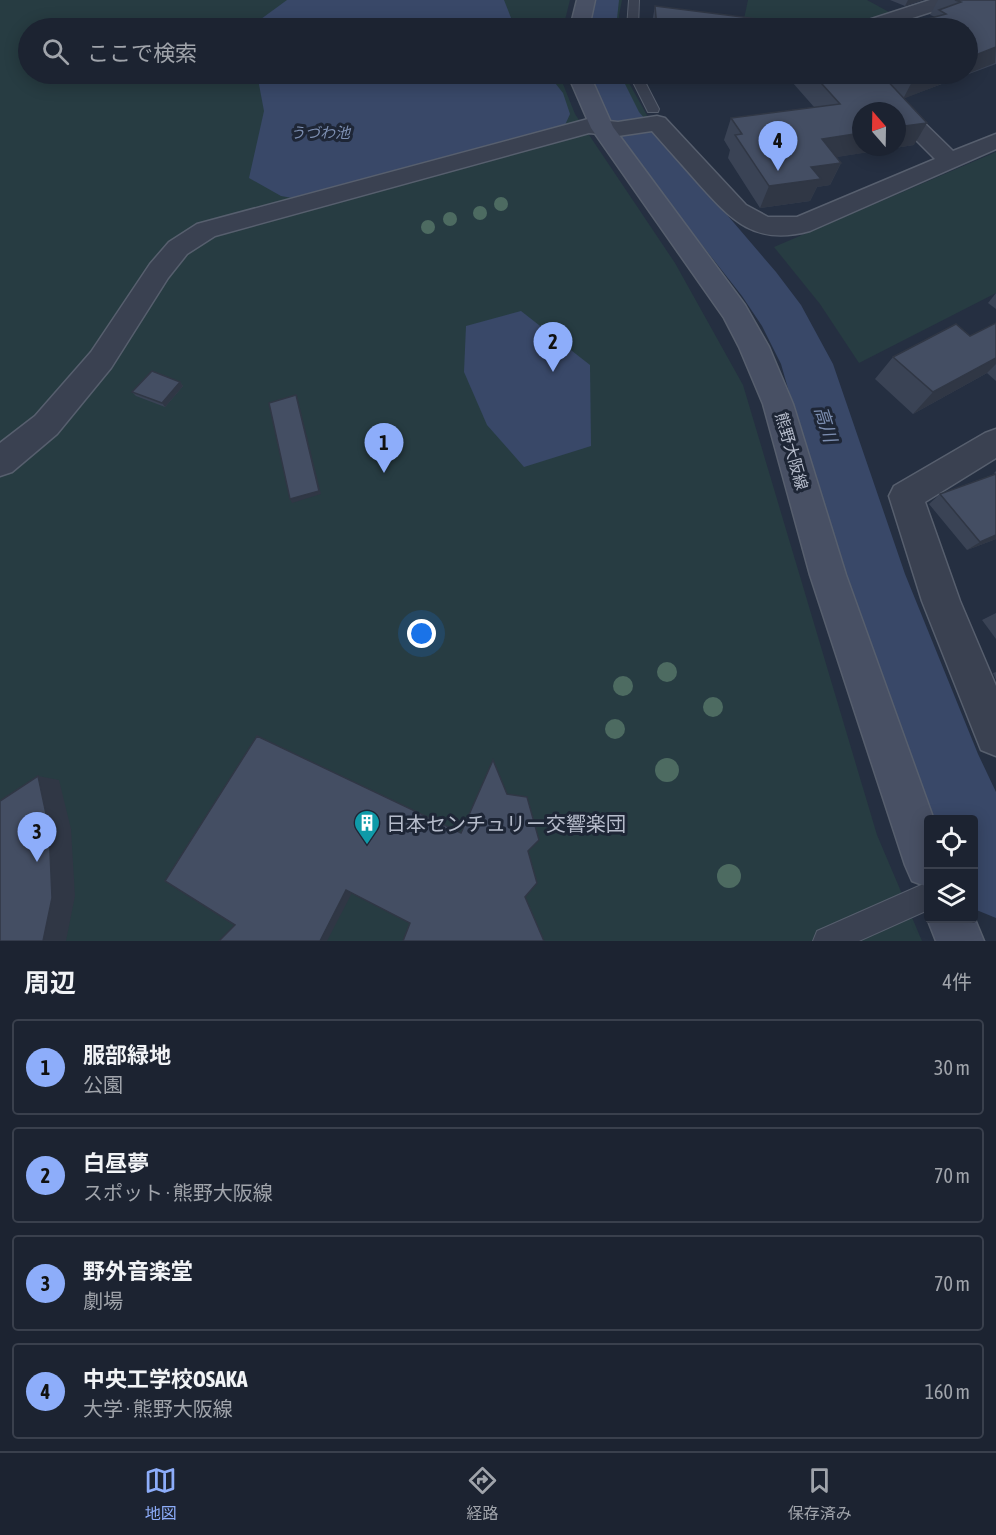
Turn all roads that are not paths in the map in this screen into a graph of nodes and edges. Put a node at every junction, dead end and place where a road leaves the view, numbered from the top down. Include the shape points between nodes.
1 (586, 0) edge
2 (634, 0) edge
3 (949, 0) edge
4 (582, 18) edge
5 (633, 18) edge
6 (894, 18) edge
7 (584, 84) edge
8 (634, 84) edge
9 (873, 84) edge
10 (628, 123) junction
11 (996, 141) edge
12 (949, 160) junction
13 (996, 442) edge
14 (0, 462) edge
15 (0, 472) edge
16 (996, 735) edge
17 (924, 853) edge
18 (924, 898) edge
19 (952, 923) edge
20 (827, 941) edge
21 (960, 941) edge

1 - 4 main road
2 - 5 lane
3 - 6 street
7 - 10 main road, 熊野大阪線
8 - 10 lane
9 - 12 street
10 - 12 street via 657,123 737,211 752,222 777,228 801,225
10 - 14 street via 588,126 206,230 178,248 159,271 101,360 46,425
10 - 15 street via 211,235 185,252 110,362 53,428
10 - 17 main road, 熊野大阪線 via 735,312 778,404 828,575
11 - 12 street
13 - 16 street via 906,496 941,601
18 - 20 lane
19 - 21 main road

